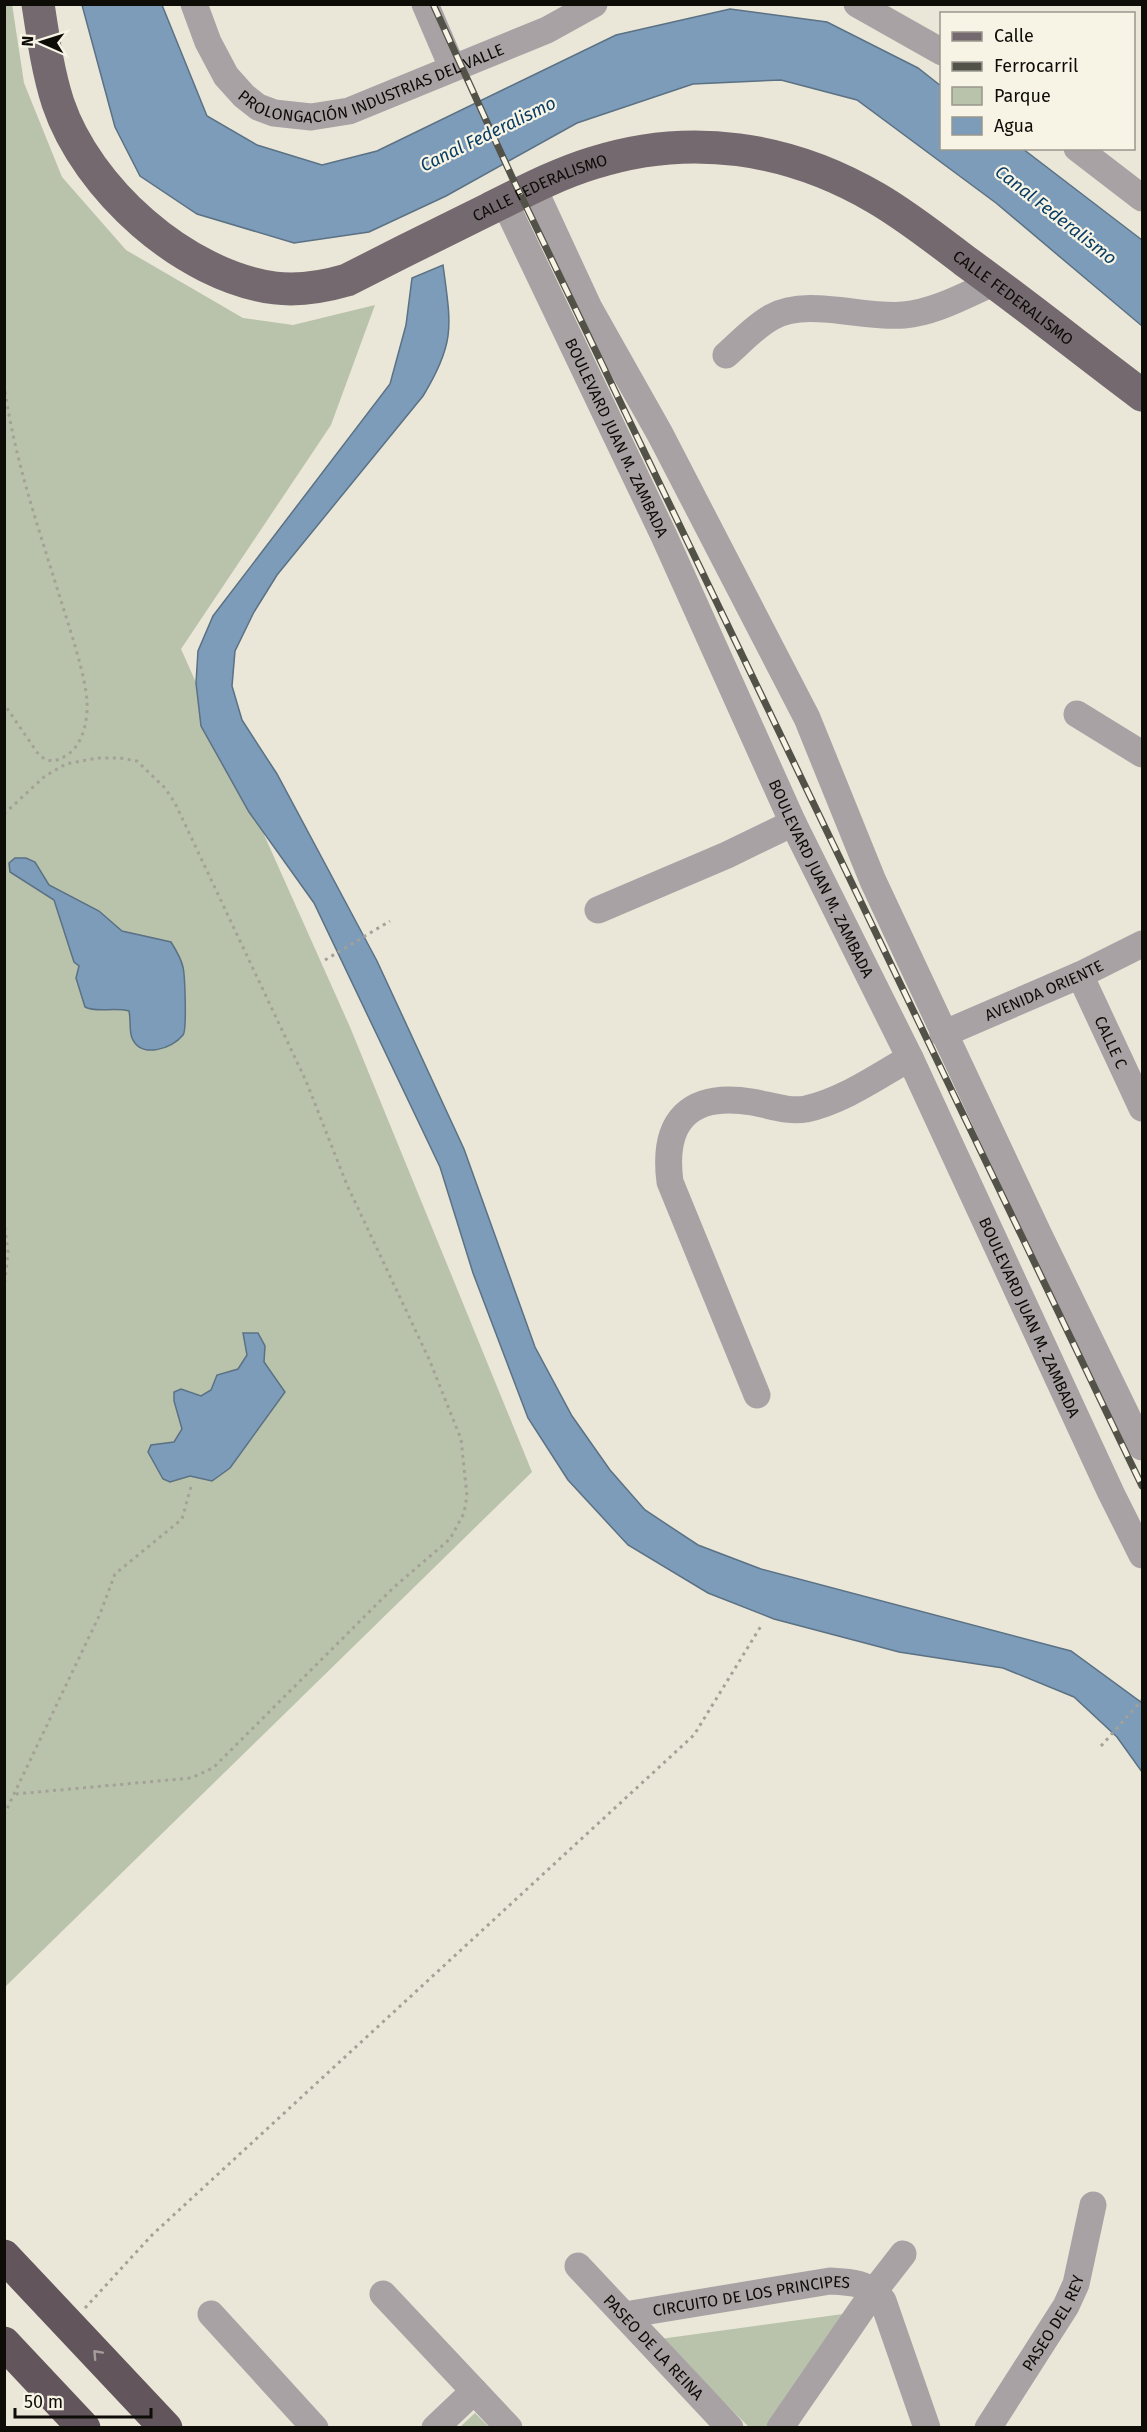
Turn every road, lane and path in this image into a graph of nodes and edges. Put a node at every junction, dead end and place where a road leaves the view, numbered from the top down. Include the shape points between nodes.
1 (38, 4) edge
2 (194, 4) edge
3 (424, 4) edge
4 (442, 4) edge
5 (594, 4) edge
6 (857, 4) edge
7 (940, 51) edge
8 (459, 64) junction
9 (1080, 150) edge
10 (518, 194) junction
11 (1143, 198) edge
12 (995, 282) junction
13 (726, 355) dead end
14 (4, 384) edge
15 (1143, 395) edge
16 (4, 704) edge
17 (1077, 714) dead end
18 (1138, 746) edge
19 (57, 761) junction
20 (59, 768) junction
21 (4, 814) edge
22 (793, 822) junction
23 (598, 910) dead end
24 (390, 921) dead end
25 (1143, 944) edge
26 (326, 960) dead end
27 (1080, 975) junction
28 (943, 1034) junction
29 (910, 1058) junction
30 (1141, 1099) edge
31 (4, 1220) edge
32 (4, 1289) edge
33 (757, 1395) dead end
34 (1143, 1447) edge
35 (192, 1483) dead end
36 (1143, 1555) edge
37 (761, 1626) dead end
38 (1143, 1700) edge
39 (1101, 1746) dead end
40 (16, 1794) junction
41 (4, 1815) edge
42 (1093, 2205) dead end
43 (903, 2254) dead end
44 (4, 2256) edge
45 (578, 2266) dead end
46 (875, 2290) junction
47 (383, 2294) dead end
48 (211, 2314) dead end
49 (625, 2315) junction
50 (69, 2325) junction
51 (4, 2343) edge
52 (474, 2391) junction
53 (84, 2427) edge
54 (166, 2427) edge
55 (315, 2427) edge
56 (435, 2427) edge
57 (509, 2427) edge
58 (729, 2427) edge
59 (780, 2427) edge
60 (927, 2427) edge
61 (988, 2427) edge

1 - 10 main road, CALLE FEDERALISMO via 58,104 86,158 127,207 159,236 228,277 277,288 326,286 347,280
2 - 8 street, PROLONGACIÓN INDUSTRIAS DEL VALLE via 226,76 243,96 274,114 311,117 349,111
3 - 8 street
4 - 8 street
5 - 8 street, PROLONGACIÓN INDUSTRIAS DEL VALLE via 547,30
6 - 7 street
9 - 11 street
10 - 12 main road, CALLE FEDERALISMO via 591,163 626,154 711,145 758,151 832,175 877,198
10 - 22 street, BOULEVARD JUAN M. ZAMBADA via 664,536
10 - 28 street, BOULEVARD JUAN M. ZAMBADA via 589,308 660,434 807,718 858,847
12 - 13 street via 927,312 879,316 820,309 789,311 772,316
12 - 15 main road, CALLE FEDERALISMO
14 - 19 path via 19,462 68,622 87,700 87,722 78,742
16 - 19 path via 39,755 46,761
17 - 18 street
19 - 20 path
20 - 21 path
20 - 40 path via 97,758 137,761 153,774 174,803 288,1040 347,1185 429,1359 461,1439 467,1496 464,1514 450,1539 393,1588 213,1768 191,1778
22 - 23 street
22 - 29 street, BOULEVARD JUAN M. ZAMBADA
24 - 26 path
25 - 27 street, AVENIDA ORIENTE
27 - 28 street, AVENIDA ORIENTE
27 - 30 street, CALLE C
28 - 34 street, BOULEVARD JUAN M. ZAMBADA
29 - 33 street via 833,1100 806,1108 788,1110 734,1100 707,1101 677,1124 667,1158 670,1182
29 - 36 street, BOULEVARD JUAN M. ZAMBADA
31 - 32 path via 8,1252
35 - 40 path via 182,1519 115,1574
37 - 50 path via 694,1735 152,2235
38 - 39 path
40 - 41 path
42 - 61 street, PASEO DEL REY via 1076,2284 1066,2306
43 - 46 street, CIRCUITO DE LOS PRINCIPES
44 - 50 highway
45 - 49 street, PASEO DE LA REINA
46 - 49 street, CIRCUITO DE LOS PRINCIPES via 830,2281
46 - 59 street, CIRCUITO DE LOS PRINCIPES
46 - 60 street via 883,2301
47 - 52 street
48 - 55 street
49 - 58 street, PASEO DE LA REINA
54 -> 50 highway
51 - 53 highway
52 - 56 street
52 - 57 street

